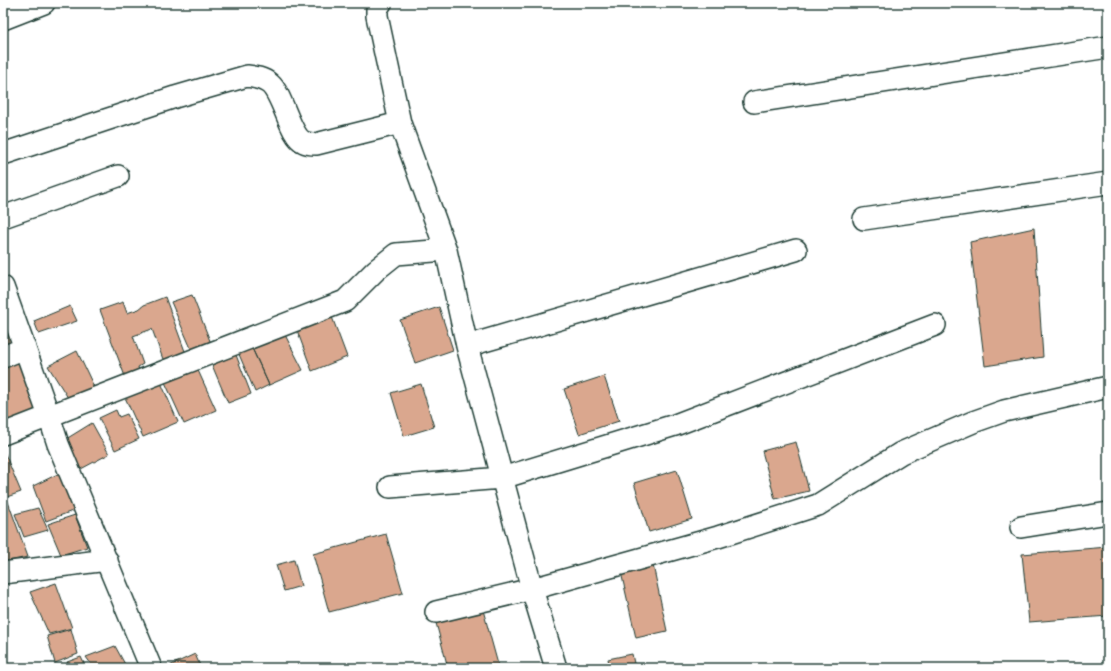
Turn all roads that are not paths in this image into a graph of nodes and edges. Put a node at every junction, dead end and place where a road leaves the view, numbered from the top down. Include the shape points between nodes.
1 (44, 3) edge
2 (381, 3) edge
3 (3, 19) edge
4 (1108, 47) edge
5 (754, 102) dead end
6 (400, 122) junction
7 (3, 154) edge
8 (118, 176) dead end
9 (1108, 183) edge
10 (3, 217) edge
11 (864, 220) dead end
12 (446, 250) junction
13 (796, 250) dead end
14 (3, 287) edge
15 (935, 325) dead end
16 (467, 346) junction
17 (26, 348) junction
18 (3, 357) edge
19 (1108, 387) edge
20 (49, 416) junction
21 (3, 434) edge
22 (502, 478) junction
23 (390, 487) dead end
24 (1108, 513) edge
25 (1021, 527) dead end
26 (107, 560) junction
27 (3, 573) edge
28 (532, 589) junction
29 (436, 612) dead end
30 (151, 668) edge
31 (556, 668) edge

1 - 3 street
2 - 6 street via 377,9 377,16
4 - 5 street
6 - 7 street via 316,144 302,142 296,136 271,84 258,77 247,76
6 - 12 street
8 - 10 street
9 - 11 street
12 - 16 street
12 - 20 street via 396,254 345,301
13 - 16 street
14 - 17 street
15 - 22 street via 675,424
16 - 22 street
17 - 18 street
17 - 20 street
19 - 28 street via 1004,411 973,422 901,453 818,505 718,537
20 - 21 street
20 - 26 street via 58,444
22 - 23 street
22 - 28 street
24 - 25 street
26 - 27 street
26 - 30 street
28 - 29 street
28 - 31 street

